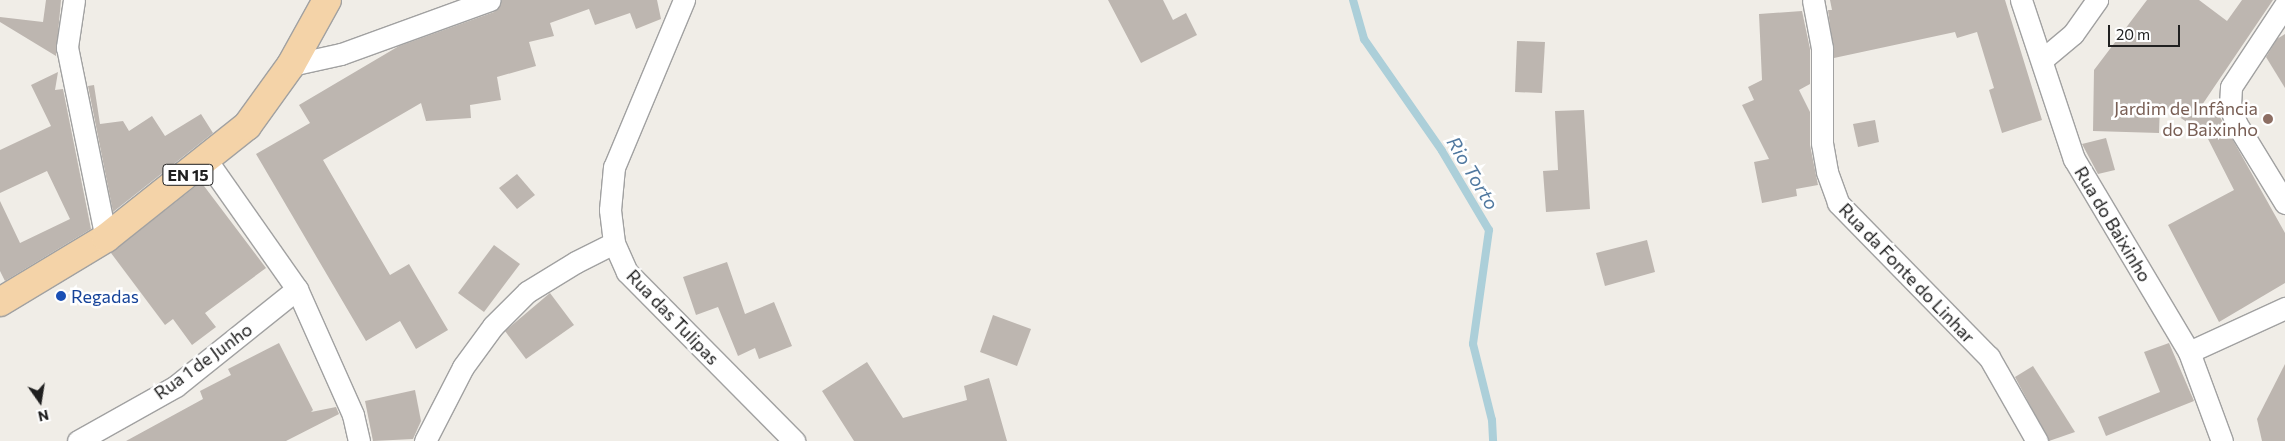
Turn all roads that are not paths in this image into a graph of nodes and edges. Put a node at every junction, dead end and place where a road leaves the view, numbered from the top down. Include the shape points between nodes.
1 (74, 0) edge
2 (328, 0) edge
3 (490, 0) edge
4 (684, 0) edge
5 (1814, 0) edge
6 (2021, 0) edge
7 (2097, 0) edge
8 (2285, 5) edge
9 (2043, 59) junction
10 (291, 65) junction
11 (206, 161) junction
12 (2285, 204) edge
13 (106, 238) junction
14 (614, 243) junction
15 (297, 289) junction
16 (0, 302) edge
17 (2285, 308) edge
18 (2189, 352) junction
19 (78, 441) edge
20 (359, 441) edge
21 (425, 441) edge
22 (794, 441) edge
23 (2037, 441) edge
24 (2222, 441) edge

1 - 13 street via 67,48
2 - 10 main road, EN 15
3 - 10 street via 341,54
4 - 14 street, Rua das Tulipas via 614,167 610,210
5 - 23 street, Rua da Fonte do Linhar via 1822,48 1822,143 1827,172 1838,204 1989,358
6 - 9 street, Rua do Baixinho
7 - 9 street via 2073,34
8 - 12 street via 2231,87 2230,107 2236,123
9 - 18 street, Rua do Baixinho via 2074,159
10 - 11 main road, EN 15 via 247,126
11 - 13 main road, EN 15
11 - 15 street
13 - 16 main road, EN 15
14 - 21 street via 528,292 493,326 463,367
14 - 22 street, Rua das Tulipas via 627,272
15 - 19 street, Rua 1 de Junho via 176,386
15 - 20 street via 353,415
17 - 18 street
18 - 24 street, Rua do Baixinho

